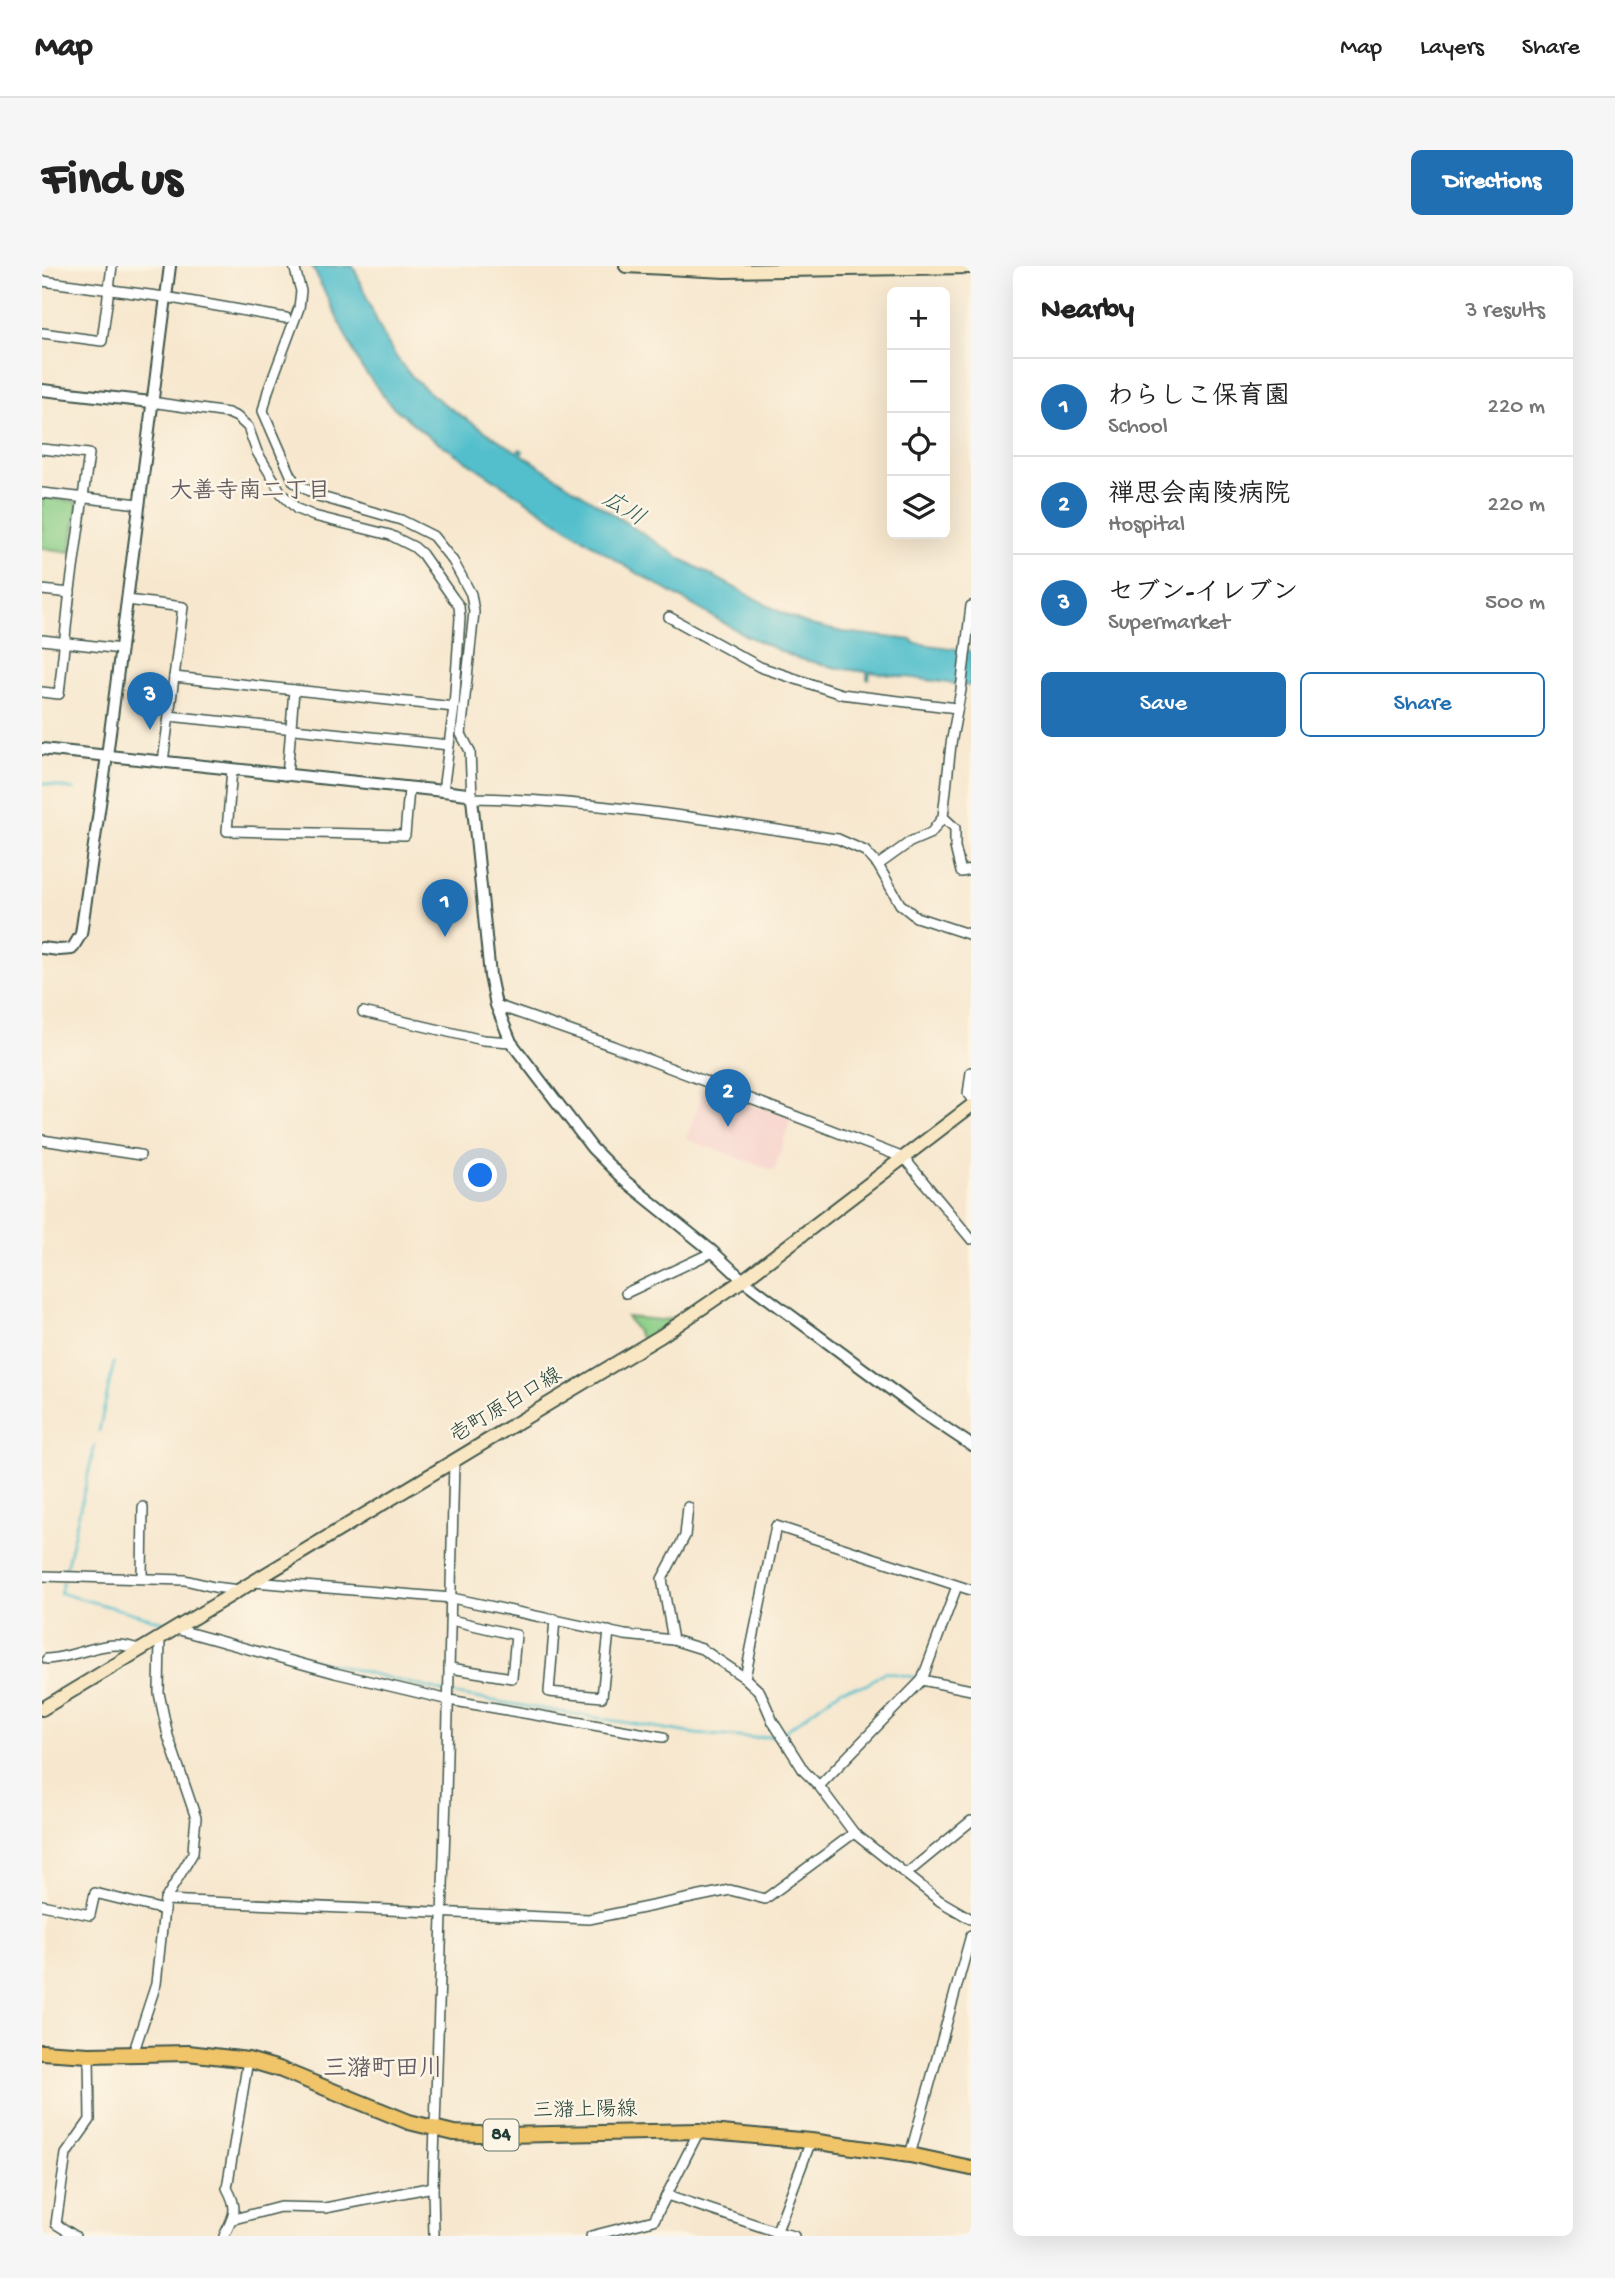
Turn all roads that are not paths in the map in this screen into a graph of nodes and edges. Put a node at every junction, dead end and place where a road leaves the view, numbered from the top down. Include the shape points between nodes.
1 (112, 266) edge
2 (170, 266) edge
3 (294, 266) edge
4 (626, 266) edge
5 (971, 267) edge
6 (726, 269) edge
7 (42, 281) edge
8 (109, 290) junction
9 (165, 297) junction
10 (286, 318) dead end
11 (42, 333) edge
12 (42, 390) edge
13 (151, 402) junction
14 (42, 449) edge
15 (42, 494) edge
16 (83, 498) junction
17 (139, 505) junction
18 (42, 590) edge
19 (70, 593) junction
20 (127, 600) junction
21 (971, 606) edge
22 (669, 617) dead end
23 (42, 640) edge
24 (65, 642) junction
25 (121, 649) junction
26 (174, 677) junction
27 (294, 690) junction
28 (42, 692) edge
29 (960, 693) junction
30 (971, 699) edge
31 (454, 708) junction
32 (957, 708) junction
33 (169, 716) junction
34 (290, 729) junction
35 (449, 745) junction
36 (42, 748) edge
37 (107, 756) junction
38 (163, 762) junction
39 (232, 769) junction
40 (287, 776) junction
41 (409, 789) junction
42 (443, 792) junction
43 (472, 798) junction
44 (943, 817) junction
45 (878, 865) junction
46 (971, 870) edge
47 (971, 935) edge
48 (42, 948) edge
49 (496, 1004) junction
50 (363, 1012) dead end
51 (511, 1042) junction
52 (971, 1072) edge
53 (971, 1105) edge
54 (42, 1140) edge
55 (140, 1156) dead end
56 (904, 1158) junction
57 (971, 1239) edge
58 (713, 1252) junction
59 (743, 1280) junction
60 (626, 1293) dead end
61 (971, 1445) edge
62 (454, 1462) junction
63 (143, 1507) dead end
64 (688, 1507) dead end
65 (42, 1576) edge
66 (142, 1577) junction
67 (254, 1582) junction
68 (957, 1586) junction
69 (240, 1590) junction
70 (971, 1590) edge
71 (452, 1598) junction
72 (555, 1619) junction
73 (451, 1620) junction
74 (176, 1629) junction
75 (609, 1631) junction
76 (160, 1638) junction
77 (673, 1640) junction
78 (139, 1650) junction
79 (47, 1659) dead end
80 (450, 1668) junction
81 (745, 1678) junction
82 (922, 1680) junction
83 (971, 1690) edge
84 (449, 1700) junction
85 (42, 1709) edge
86 (663, 1737) dead end
87 (819, 1786) junction
88 (971, 1821) edge
89 (854, 1833) junction
90 (906, 1874) junction
91 (165, 1900) junction
92 (42, 1905) edge
93 (164, 1910) junction
94 (443, 1913) junction
95 (971, 1919) edge
96 (971, 1934) edge
97 (42, 2052) edge
98 (133, 2054) junction
99 (89, 2055) junction
100 (248, 2060) junction
101 (436, 2130) junction
102 (699, 2131) junction
103 (811, 2141) junction
104 (910, 2155) junction
105 (971, 2168) edge
106 (433, 2186) junction
107 (667, 2195) junction
108 (234, 2219) junction
109 (776, 2234) edge
110 (75, 2236) edge
111 (224, 2236) edge
112 (434, 2236) edge
113 (591, 2236) edge
114 (794, 2236) edge

1 - 8 street
2 - 9 street
3 - 43 street via 301,291 299,308 263,411 294,482 318,496 417,526 453,561 471,594 474,612 461,734 470,751
4 - 6 main road
5 - 6 main road
7 - 8 street
8 - 9 street
8 - 11 street via 102,341
9 - 10 street
9 - 13 street
12 - 13 street
13 - 17 street
13 - 31 street via 237,417 248,427 281,493 297,509 390,535 422,554 458,606
14 - 16 street via 89,454
15 - 16 street
16 - 17 street
16 - 19 street
17 - 20 street
18 - 19 street
19 - 24 street
20 - 25 street
20 - 26 street via 183,607
21 - 29 street
22 - 32 street via 760,667 841,694
23 - 24 street
24 - 25 street
24 - 28 street via 59,694
25 - 37 street
26 - 27 street
26 - 33 street
27 - 31 street
27 - 34 street
29 - 30 street
29 - 32 street
31 - 35 street
32 - 44 street
33 - 34 street
33 - 38 street
34 - 35 street
34 - 40 street
35 - 42 street
36 - 37 street
37 - 38 street
37 - 48 street via 81,934 72,949
38 - 39 street
39 - 40 street
39 - 41 street via 228,831 405,835
40 - 41 street
41 - 42 street
42 - 43 street
43 - 45 street via 644,809 838,839 865,851
43 - 49 street
44 - 45 street via 931,833
44 - 46 street via 955,828 961,872
45 - 47 street via 900,904 916,917
49 - 51 street
49 - 56 street
50 - 51 street via 483,1040
51 - 58 street via 592,1148 625,1181
52 - 53 street
53 - 56 main road, 壱町原白口線
54 - 55 street
56 - 57 street
56 - 59 main road, 壱町原白口線
58 - 59 street
58 - 60 street
59 - 61 street
59 - 62 main road, 壱町原白口線 via 661,1336
62 - 67 main road, 壱町原白口線
62 - 71 street
63 - 66 street
64 - 77 street via 685,1536 662,1579
65 - 66 street
66 - 69 street
67 - 69 main road, 壱町原白口線
67 - 71 street
68 - 70 street
68 - 81 street via 776,1527
68 - 82 street
69 - 74 main road, 壱町原白口線
71 - 72 street
71 - 73 street
72 - 75 street
72 - 75 street via 549,1692 602,1697
73 - 80 street
73 - 80 street via 516,1635 512,1678
74 - 76 main road, 壱町原白口線
74 - 84 street
75 - 77 street
76 - 78 main road, 壱町原白口線
76 - 91 street via 159,1693 195,1818 193,1853
77 - 81 street via 702,1649
78 - 79 street via 128,1644
78 - 85 main road, 壱町原白口線
80 - 84 street
81 - 87 street via 760,1692 804,1771
82 - 83 street
82 - 87 street
84 - 86 street
84 - 94 street
87 - 89 street
88 - 90 street
89 - 90 street
89 - 94 street via 765,1899 730,1890 589,1919
90 - 95 street
91 - 93 street
91 - 94 street
92 - 93 street via 90,1915 95,1893
93 - 98 street via 156,1984
94 - 101 street
96 - 104 street
97 - 99 main road, 三潴上陽線 / 84
98 - 99 main road, 三潴上陽線 / 84
98 - 100 main road, 三潴上陽線 / 84 via 188,2053
99 - 110 street via 90,2120 66,2154 56,2224
100 - 101 main road, 三潴上陽線 / 84
100 - 108 street via 227,2188 234,2202
101 - 102 main road, 三潴上陽線 / 84 via 503,2135
101 - 106 street
102 - 103 main road, 三潴上陽線 / 84
102 - 107 street
103 - 104 main road, 三潴上陽線 / 84
103 - 109 street
104 - 105 main road, 三潴上陽線 / 84
106 - 108 street via 325,2208 280,2207
106 - 112 street
107 - 109 street
107 - 113 street via 654,2220
108 - 111 street
109 - 114 street

